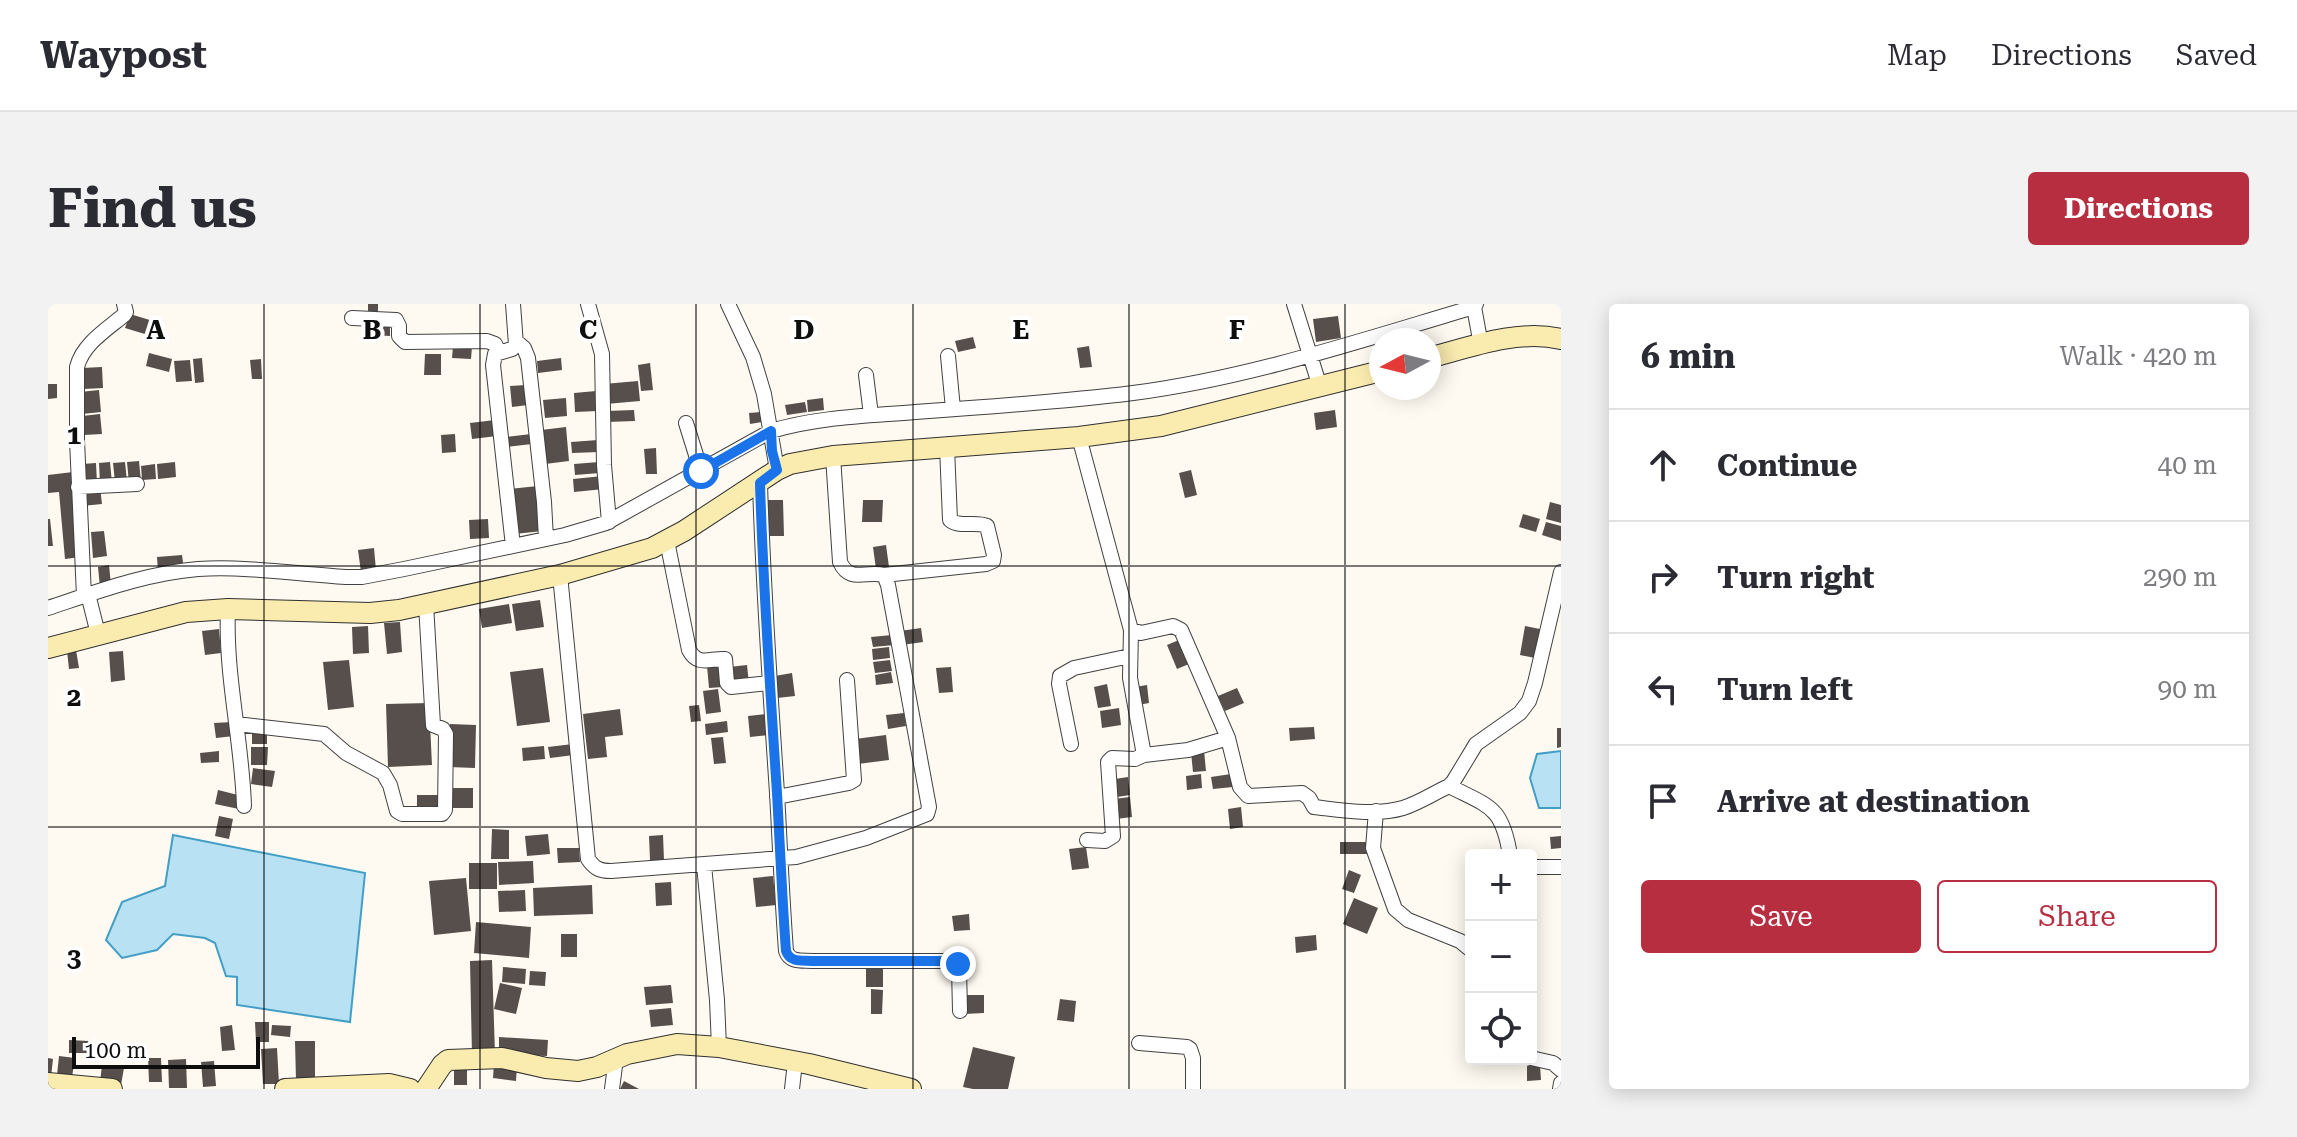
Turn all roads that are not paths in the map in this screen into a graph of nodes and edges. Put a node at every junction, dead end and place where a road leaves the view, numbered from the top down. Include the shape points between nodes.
1 (124, 304) edge
2 (513, 304) edge
3 (588, 304) edge
4 (728, 304) edge
5 (1294, 304) edge
6 (352, 318) dead end
7 (1477, 320) edge
8 (1561, 339) edge
9 (517, 342) junction
10 (1441, 348) edge
11 (499, 352) junction
12 (948, 356) dead end
13 (1314, 368) junction
14 (1369, 370) edge
15 (866, 375) dead end
16 (953, 409) junction
17 (871, 415) junction
18 (686, 423) dead end
19 (1079, 437) junction
20 (947, 447) junction
21 (773, 448) junction
22 (833, 456) junction
23 (701, 471) junction
24 (760, 483) junction
25 (137, 484) dead end
26 (78, 487) junction
27 (609, 522) junction
28 (546, 539) junction
29 (667, 541) junction
30 (513, 546) junction
31 (1561, 572) edge
32 (560, 575) junction
33 (884, 575) junction
34 (86, 597) junction
35 (426, 604) junction
36 (48, 608) edge
37 (228, 609) junction
38 (96, 627) junction
39 (1131, 630) junction
40 (48, 648) edge
41 (1130, 656) junction
42 (847, 680) dead end
43 (769, 683) junction
44 (237, 724) junction
45 (1228, 738) junction
46 (1071, 744) dead end
47 (1144, 755) junction
48 (1449, 786) junction
49 (777, 797) junction
50 (244, 806) dead end
51 (1376, 811) junction
52 (1087, 840) dead end
53 (1509, 849) edge
54 (779, 859) junction
55 (704, 865) junction
56 (1537, 867) edge
57 (1561, 867) edge
58 (1465, 945) edge
59 (960, 1011) dead end
60 (1139, 1043) dead end
61 (719, 1047) junction
62 (616, 1058) junction
63 (1537, 1059) edge
64 (795, 1062) junction
65 (1561, 1070) edge
66 (48, 1083) edge
67 (1561, 1083) edge
68 (100, 1088) edge
69 (285, 1089) edge
70 (410, 1089) edge
71 (426, 1089) edge
72 (612, 1089) edge
73 (792, 1089) edge
74 (909, 1089) edge
75 (1193, 1089) edge
76 (1560, 1089) edge

1 - 26 street via 124,315 80,357
2 - 9 street
3 - 27 street via 602,354
4 - 21 street via 753,357
5 - 13 street
6 - 11 street via 396,320 405,342 487,341
7 - 8 main road
7 - 10 main road
7 - 13 street
9 - 11 street
9 - 28 street via 528,358
11 - 30 street via 493,365
12 - 16 street
13 - 14 main road
13 - 16 street via 1132,393
13 - 19 main road via 1161,426
15 - 17 street
16 - 17 street
17 - 21 street via 795,424
18 - 23 street
19 - 20 main road
19 - 39 street
20 - 22 main road
20 - 33 street via 950,520 987,526 993,561
21 - 22 main road via 790,464
21 - 23 street
21 - 24 main road
22 - 33 street via 840,562 853,575
23 - 27 street
24 - 29 main road
24 - 43 street
25 - 26 street
26 - 34 street
27 - 28 street
28 - 30 street
29 - 32 main road
29 - 43 street via 693,657 725,659 731,687
30 - 34 street via 362,577 195,569
31 - 48 street via 1529,701 1476,744
32 - 35 main road
32 - 55 street via 588,859 601,871
33 - 54 street via 929,812 866,838
34 - 36 street
34 - 38 street
35 - 37 main road via 356,614
35 - 44 street via 433,725 446,734 442,814 397,811 383,773 324,734
37 - 38 main road
37 - 44 street
38 - 40 main road
39 - 41 street
39 - 45 street via 1181,630
41 - 46 street via 1060,676
41 - 47 street
42 - 49 street via 854,780
43 - 49 street
44 - 50 street
45 - 47 street
45 - 51 street via 1240,787 1248,796 1302,793 1314,807
47 - 52 street via 1108,762 1113,836
48 - 51 street via 1399,809
48 - 53 street via 1498,814
49 - 54 street
51 - 58 street via 1373,848 1395,909
54 - 55 street
54 - 59 street via 788,957 954,961 959,968
55 - 61 street
56 - 57 street
60 - 75 street via 1190,1049
61 - 62 main road via 677,1044
61 - 64 main road
62 - 71 main road via 578,1071 502,1058 448,1060
62 - 72 street
63 - 65 street
64 - 73 street
64 - 74 main road
66 - 68 main road
67 - 76 street
69 - 70 main road via 389,1084

